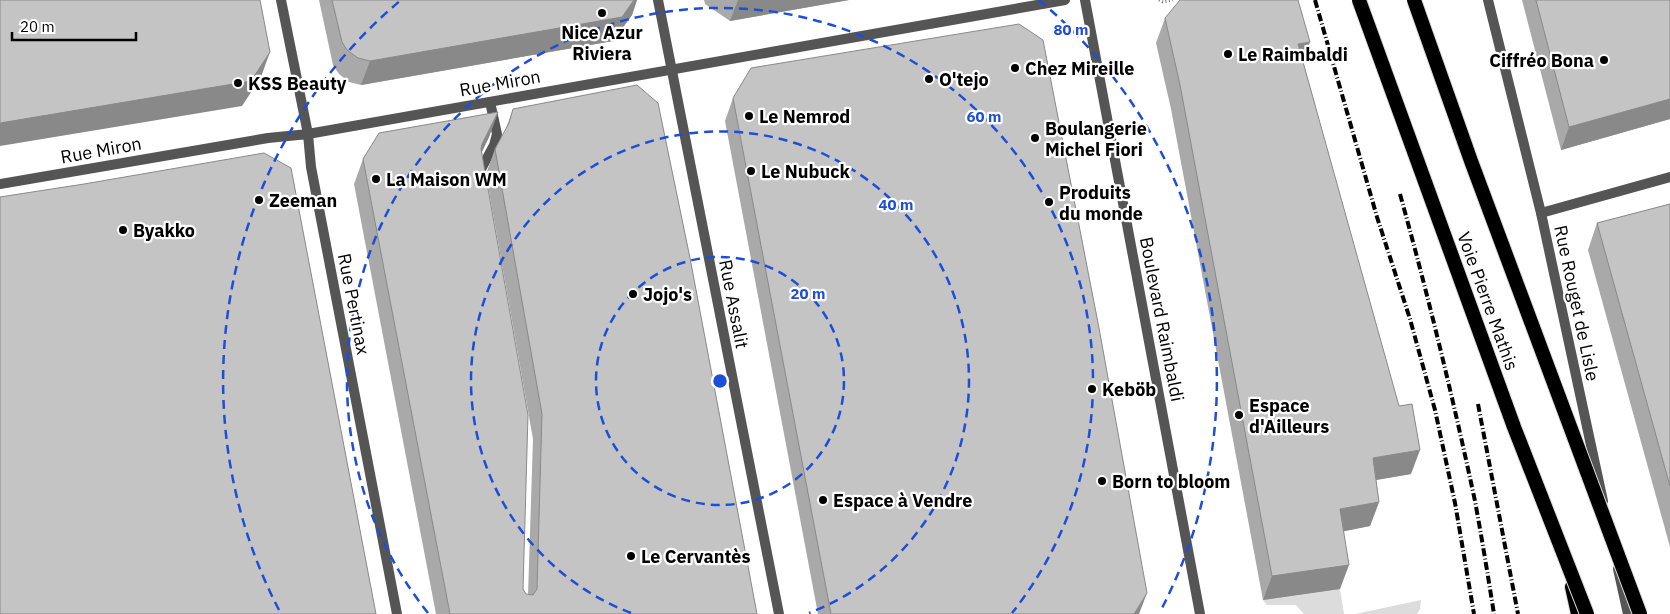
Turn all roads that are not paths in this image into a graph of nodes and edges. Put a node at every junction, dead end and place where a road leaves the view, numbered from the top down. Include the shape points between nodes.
1 (281, 0) edge
2 (658, 0) edge
3 (1065, 0) edge
4 (1085, 0) edge
5 (1359, 0) edge
6 (1414, 0) edge
7 (1488, 0) edge
8 (671, 69) junction
9 (490, 102) junction
10 (308, 134) junction
11 (1670, 177) edge
12 (481, 183) edge
13 (0, 184) edge
14 (1541, 213) junction
15 (1569, 569) junction
16 (396, 614) edge
17 (779, 614) edge
18 (1200, 614) edge
19 (1578, 614) edge
20 (1587, 614) edge
21 (1628, 614) edge
22 (1640, 614) edge

1 - 10 street, Rue Pertinax
2 - 8 street, Rue Assalit
3 - 8 street, Rue Miron
4 - 18 street, Boulevard Raimbaldi
5 - 15 highway, Voie Pierre Mathis, bridge
6 - 22 highway, Voie Pierre Mathis, bridge
7 - 14 street, Rue Rouget de Lisle
8 - 9 street, Rue Miron
8 - 17 street, Rue Assalit
9 - 10 street, Rue Miron
9 - 12 street via 497,134 479,173
10 - 13 street, Rue Miron
10 - 16 street, Rue Pertinax via 311,167
11 - 14 street
14 - 21 street, Rue Rouget de Lisle
15 - 19 highway, bridge
15 - 20 highway, Voie Pierre Mathis, bridge

